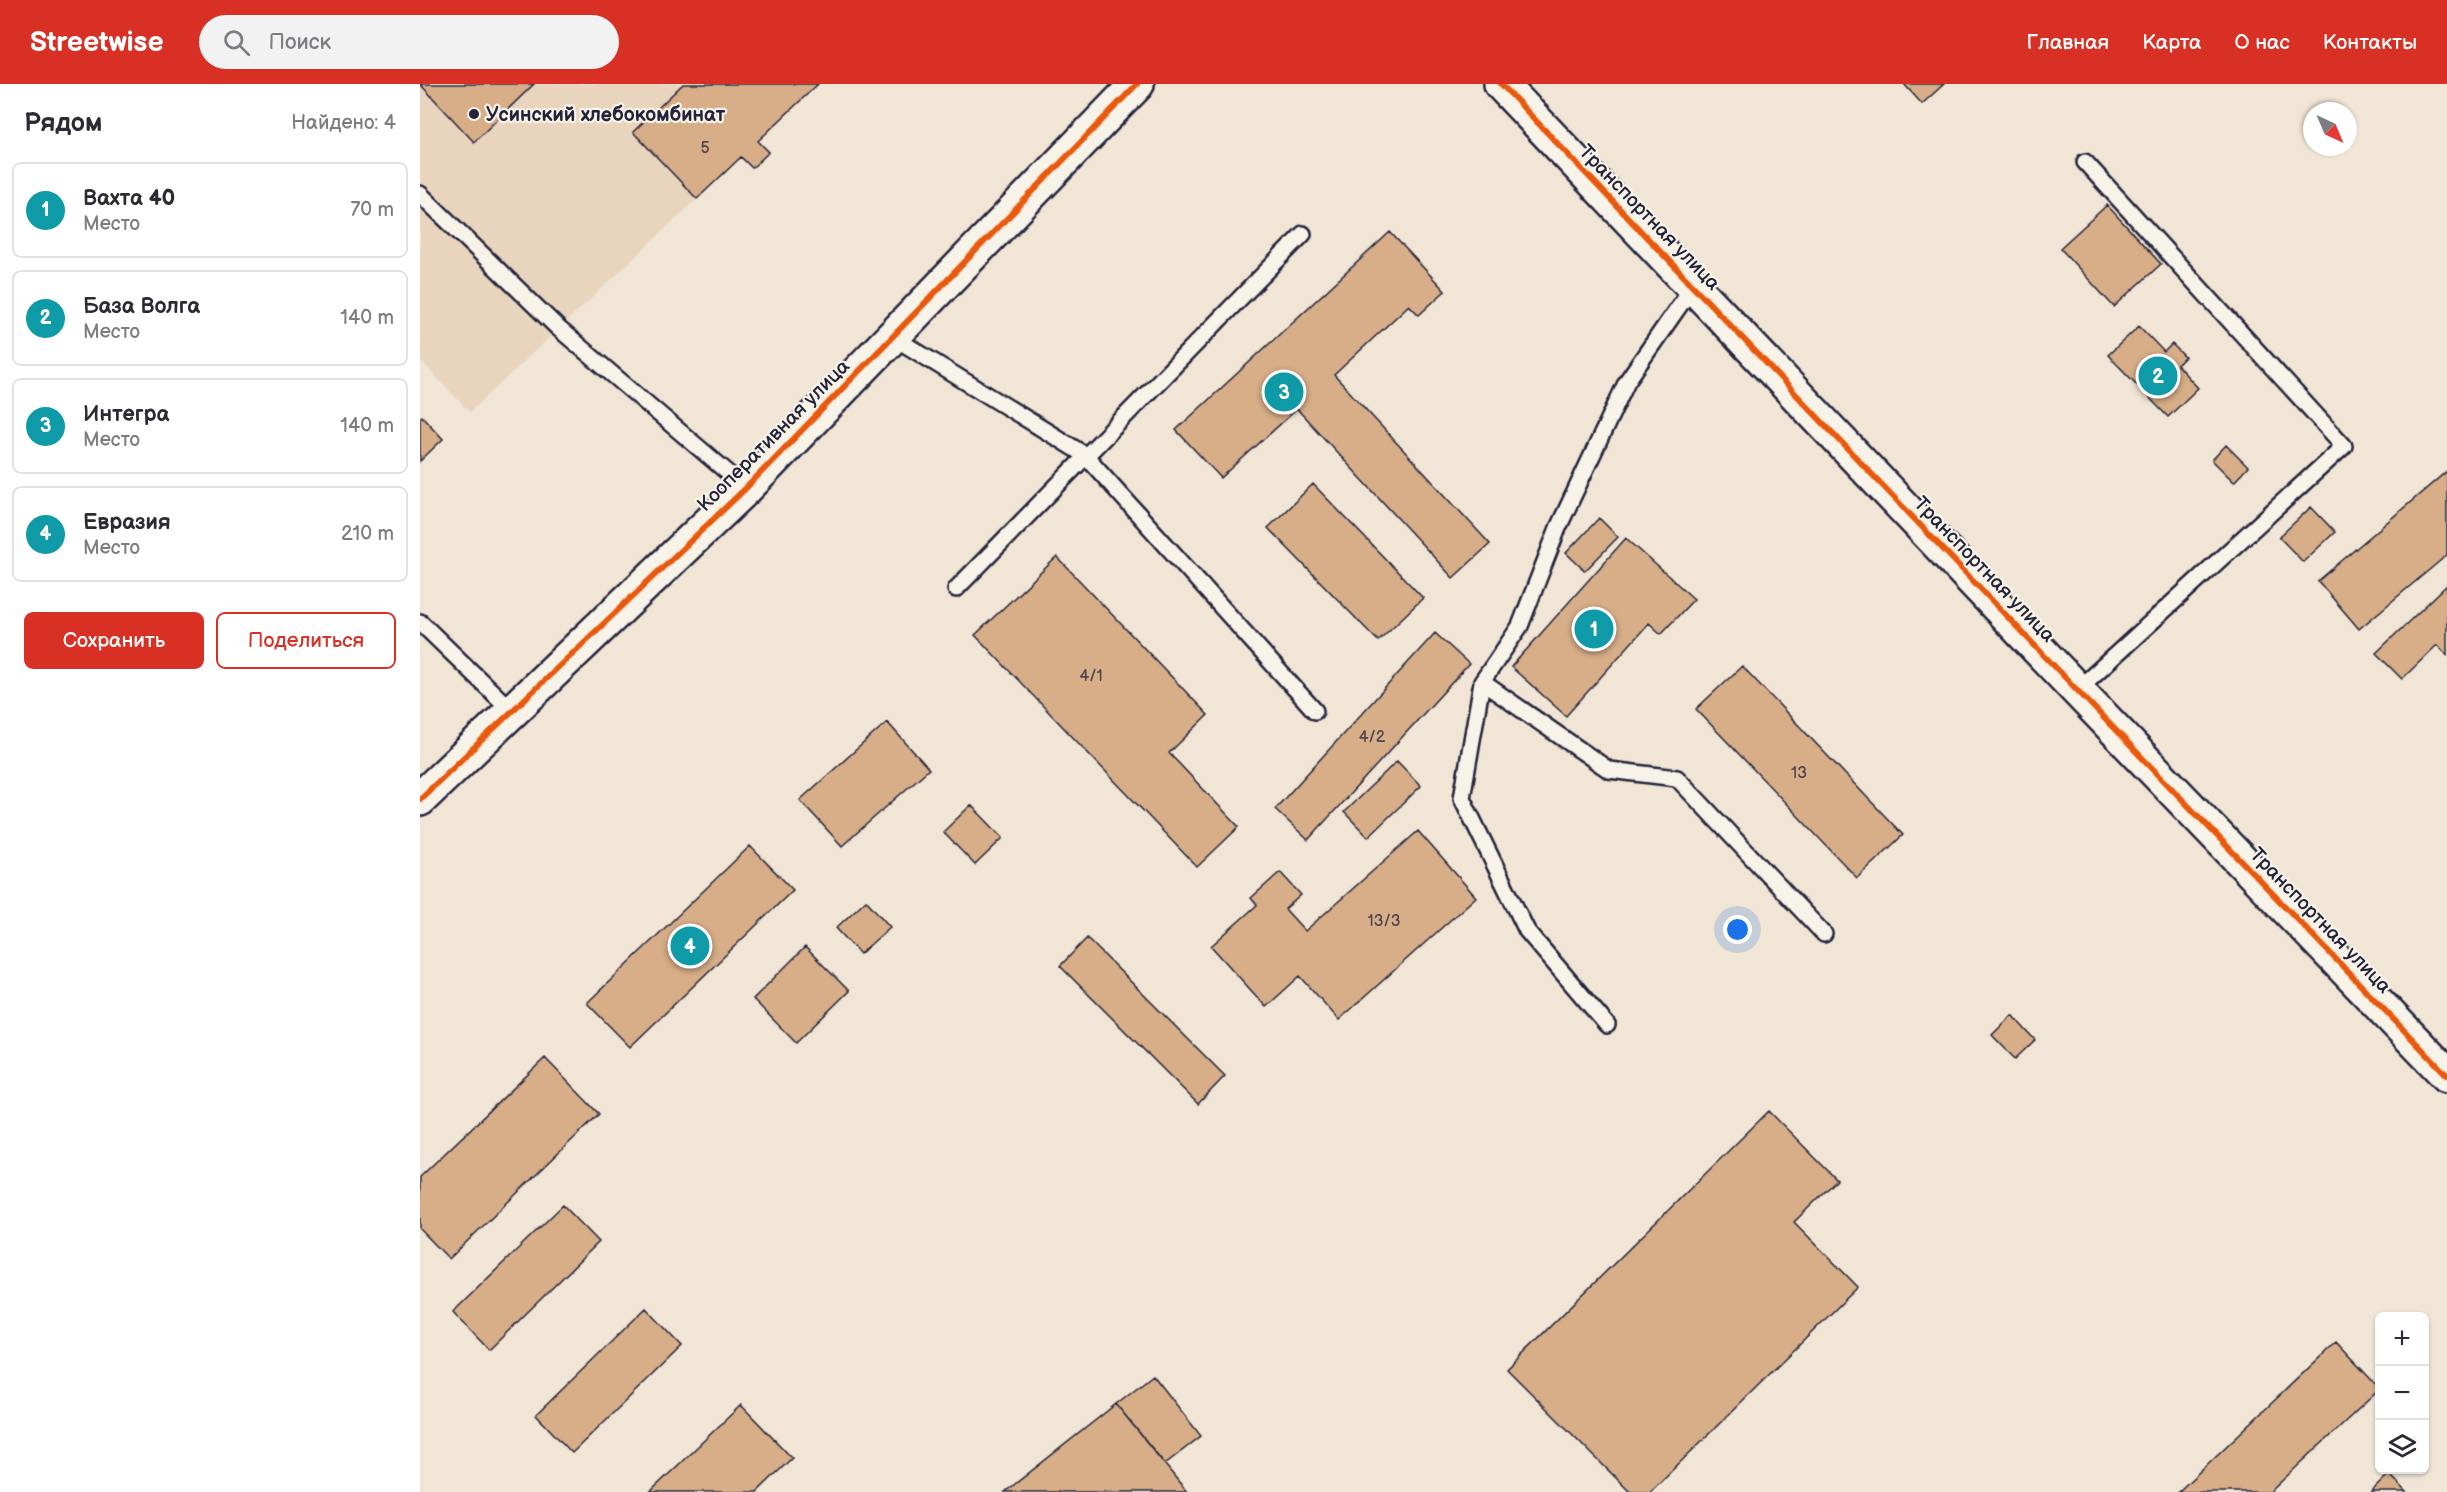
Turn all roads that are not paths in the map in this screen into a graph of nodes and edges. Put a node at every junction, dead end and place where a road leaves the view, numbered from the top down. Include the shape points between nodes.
1 (1137, 84) edge
2 (1501, 84) edge
3 (2085, 162) dead end
4 (420, 194) edge
5 (1303, 234) dead end
6 (1693, 286) junction
7 (893, 337) junction
8 (1085, 455) junction
9 (746, 488) junction
10 (956, 589) dead end
11 (420, 622) edge
12 (1482, 682) junction
13 (2077, 690) junction
14 (512, 711) junction
15 (1315, 711) dead end
16 (420, 799) edge
17 (1824, 934) dead end
18 (1607, 1025) dead end
19 (2447, 1075) edge

1 - 7 street, Кооперативная улица
2 - 6 street, Транспортная улица
3 - 13 lane via 2344,446
4 - 9 lane via 558,328
5 - 8 lane
6 - 12 lane via 1627,381 1558,528 1520,626
6 - 13 street, Транспортная улица
7 - 8 lane
7 - 9 street, Кооперативная улица
8 - 10 lane
8 - 15 lane
9 - 14 street, Кооперативная улица
11 - 14 lane
12 - 17 lane via 1609,770 1677,778
12 - 18 lane via 1462,798 1527,931
13 - 19 street, Транспортная улица
14 - 16 street, Кооперативная улица

